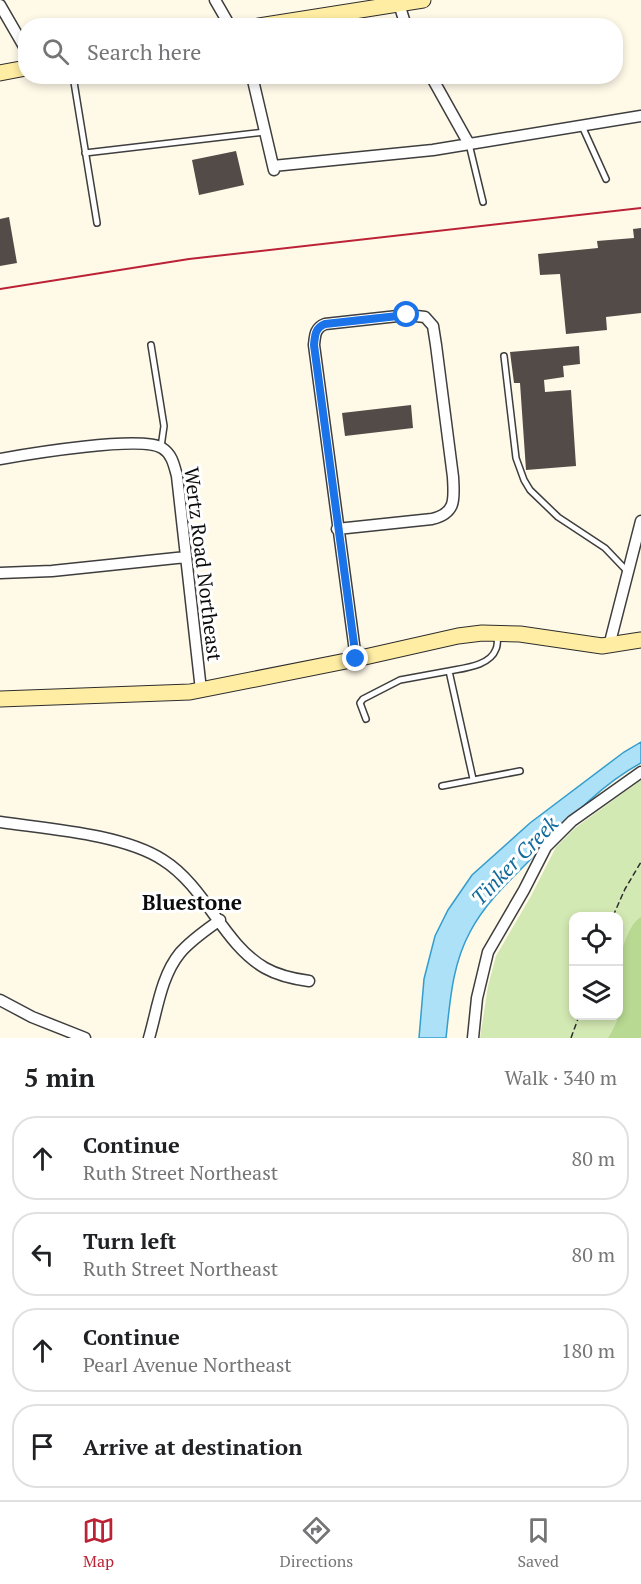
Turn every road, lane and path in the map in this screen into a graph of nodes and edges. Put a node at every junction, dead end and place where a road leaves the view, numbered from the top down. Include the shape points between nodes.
1 (215, 0) edge
2 (423, 0) edge
3 (1, 2) edge
4 (399, 4) junction
5 (225, 18) edge
6 (310, 18) edge
7 (403, 18) edge
8 (18, 35) edge
9 (18, 70) edge
10 (0, 73) edge
11 (74, 84) edge
12 (254, 84) edge
13 (435, 84) edge
14 (641, 116) edge
15 (582, 125) junction
16 (265, 132) junction
17 (469, 144) junction
18 (85, 153) junction
19 (606, 179) dead end
20 (483, 202) dead end
21 (97, 223) dead end
22 (152, 345) dead end
23 (504, 356) dead end
24 (161, 447) junction
25 (0, 459) edge
26 (641, 521) edge
27 (337, 529) junction
28 (186, 557) junction
29 (628, 572) junction
30 (0, 573) edge
31 (498, 633) junction
32 (641, 640) edge
33 (609, 646) junction
34 (356, 659) junction
35 (449, 671) junction
36 (201, 690) junction
37 (0, 699) edge
38 (366, 719) dead end
39 (520, 771) dead end
40 (641, 772) edge
41 (473, 779) junction
42 (442, 786) dead end
43 (0, 822) edge
44 (641, 862) edge
45 (615, 912) edge
46 (219, 920) junction
47 (309, 981) dead end
48 (0, 1000) edge
49 (578, 1020) edge
50 (85, 1038) edge
51 (149, 1038) edge
52 (473, 1038) edge
53 (571, 1038) edge

1 - 5 street
2 - 4 main road
3 - 8 street
4 - 6 main road
4 - 7 street
9 - 10 main road
11 - 18 lane
12 - 16 street
13 - 17 street
14 - 15 street
15 - 17 street
15 - 19 lane
16 - 17 street via 273,168
16 - 18 lane
17 - 20 lane
18 - 21 lane
22 - 24 lane via 164,426
23 - 29 lane via 516,458 524,480 558,517 605,548
24 - 25 street via 128,444
24 - 28 street, Wertz Road Northeast via 175,465
26 - 29 street
27 - 27 street via 315,335 320,326 419,315 433,326 454,499 444,516
27 - 34 street
28 - 30 street via 52,572
28 - 36 street, Wertz Road Northeast
29 - 33 street
31 - 33 main road
31 - 34 main road via 458,636
31 - 35 lane via 490,659
32 - 33 main road
34 - 36 main road
35 - 38 lane via 400,680 363,699 360,703
35 - 41 lane
36 - 37 main road
39 - 41 lane
40 - 52 street via 572,822 546,847 488,952
41 - 42 lane
43 - 46 street via 113,840 146,850 180,872
44 - 45 path
46 - 47 street via 258,963 283,976
46 - 51 street via 191,942 173,963
48 - 50 street
49 - 53 path

